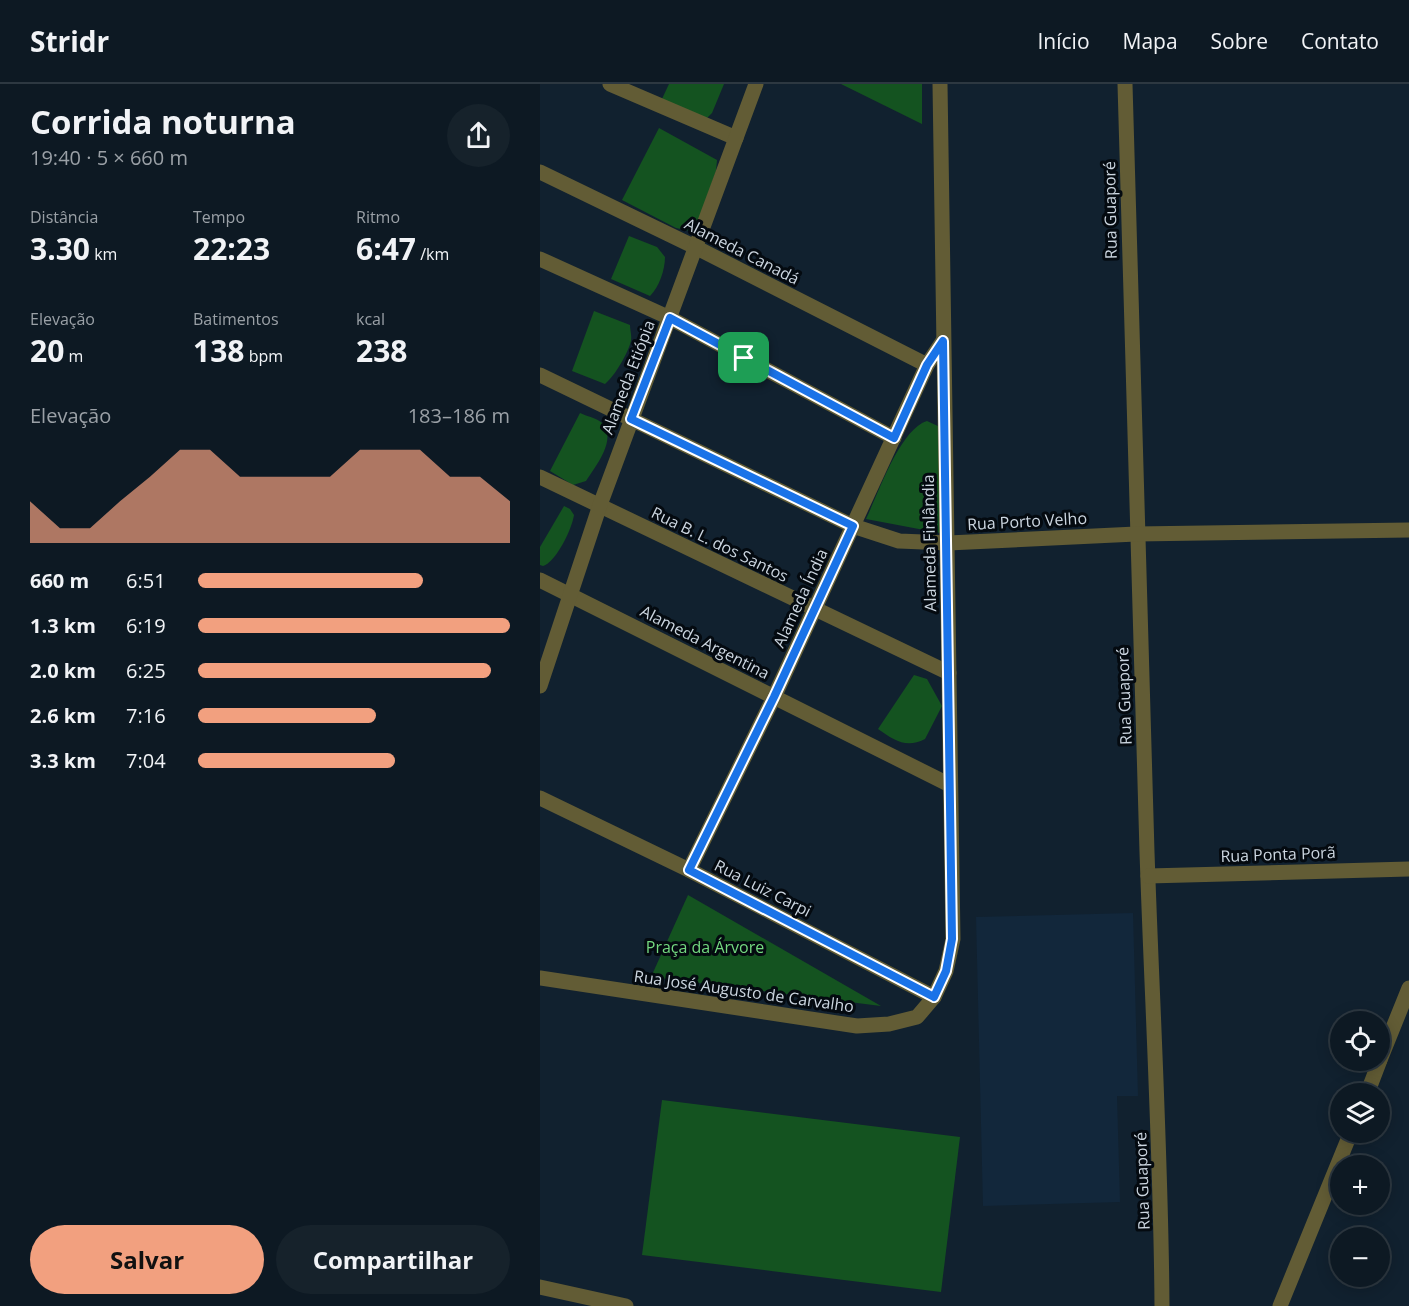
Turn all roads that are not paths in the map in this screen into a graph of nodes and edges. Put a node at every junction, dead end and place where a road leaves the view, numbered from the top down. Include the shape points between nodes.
1 (610, 84) edge
2 (756, 84) edge
3 (940, 84) edge
4 (1125, 84) edge
5 (736, 138) junction
6 (540, 172) edge
7 (695, 247) junction
8 (540, 259) edge
9 (670, 318) junction
10 (943, 341) junction
11 (927, 365) junction
12 (540, 375) edge
13 (631, 419) junction
14 (894, 438) junction
15 (540, 477) edge
16 (600, 506) junction
17 (853, 526) junction
18 (1409, 530) edge
19 (1136, 534) junction
20 (948, 543) junction
21 (540, 580) edge
22 (570, 594) junction
23 (814, 610) junction
24 (949, 673) junction
25 (540, 686) edge
26 (774, 697) junction
27 (950, 785) junction
28 (540, 798) edge
29 (1409, 868) edge
30 (689, 870) junction
31 (1148, 876) junction
32 (540, 978) edge
33 (1409, 988) edge
34 (934, 997) junction
35 (1390, 1035) edge
36 (1347, 1143) edge
37 (540, 1287) edge
38 (626, 1306) edge
39 (1162, 1306) edge
40 (1280, 1306) edge

1 - 5 street
2 - 5 street, Alameda Etiópia
3 - 10 street, Alameda Finlândia
4 - 19 street, Rua Guaporé
5 - 7 street, Alameda Etiópia
6 - 7 street, Alameda Canadá
7 - 9 street, Alameda Etiópia
7 - 11 street, Alameda Canadá
8 - 9 street
9 - 13 street, Alameda Etiópia
9 - 14 street
10 - 11 street, Alameda Índia
10 - 20 street, Alameda Finlândia
11 - 14 street, Alameda Índia
12 - 13 street, Rua Porto Velho
13 - 16 street, Alameda Etiópia
13 - 17 street, Rua Porto Velho
14 - 17 street, Alameda Índia
15 - 16 street, Rua B. L. dos Santos
16 - 22 street, Alameda Etiópia
16 - 23 street, Rua B. L. dos Santos
17 - 20 street, Rua Porto Velho via 899,542
17 - 23 street, Alameda Índia
18 - 19 street, Rua Porto Velho
19 - 20 street, Rua Porto Velho
19 - 31 street, Rua Guaporé
20 - 24 street, Alameda Finlândia
21 - 22 street, Alameda Argentina
22 - 25 street, Alameda Etiópia
22 - 26 street, Alameda Argentina
23 - 24 street, Rua B. L. dos Santos
23 - 26 street, Alameda Índia
24 - 27 street, Alameda Finlândia
26 - 27 street, Alameda Argentina
26 - 30 street, Alameda Índia
27 - 34 street, Alameda Finlândia via 952,939 946,971
28 - 30 street, Rua Luiz Carpi
29 - 31 street, Rua Ponta Porã
30 - 34 street, Rua Luiz Carpi
31 - 39 street, Rua Guaporé
32 - 34 street, Rua José Augusto de Carvalho via 857,1026 917,1017
33 - 35 street
36 - 40 street
37 - 38 street

